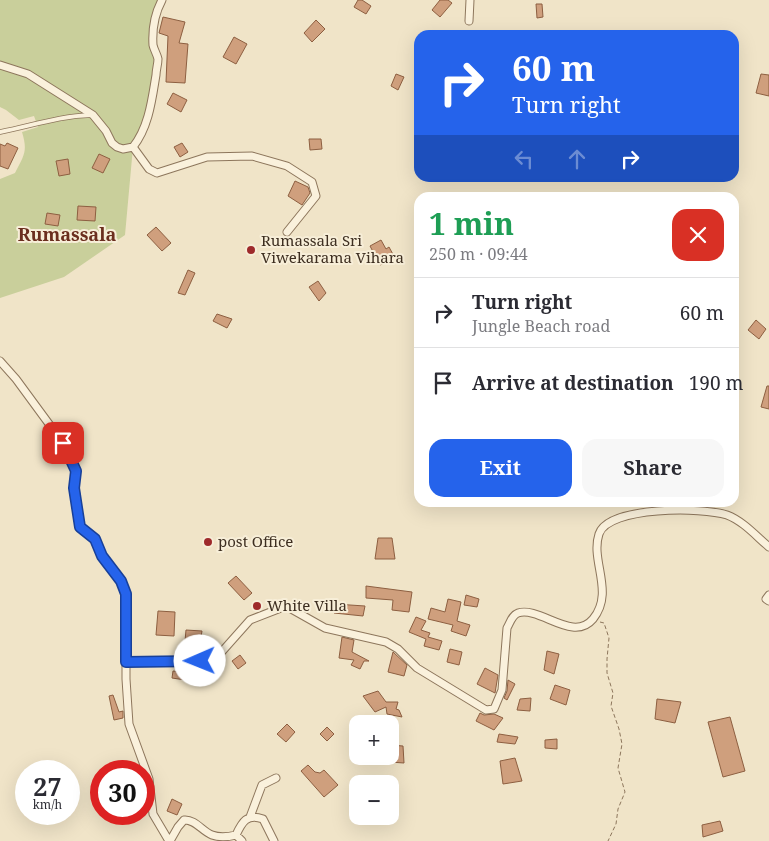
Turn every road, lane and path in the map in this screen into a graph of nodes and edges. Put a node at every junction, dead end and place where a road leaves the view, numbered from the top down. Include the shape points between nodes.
1 (162, 0) edge
2 (470, 0) edge
3 (469, 21) dead end
4 (0, 65) edge
5 (93, 115) junction
6 (0, 132) edge
7 (133, 147) junction
8 (287, 232) dead end
9 (0, 361) edge
10 (769, 547) edge
11 (769, 595) edge
12 (769, 601) edge
13 (592, 620) junction
14 (126, 662) junction
15 (276, 778) dead end
16 (250, 817) junction
17 (236, 835) junction
18 (169, 841) edge
19 (242, 841) edge
20 (274, 841) edge
21 (608, 841) edge

1 - 7 street via 154,24 153,46 158,61 154,93 144,128
2 - 3 street
4 - 5 street via 28,74
5 - 6 lane via 52,119
5 - 7 street via 112,143 123,149
7 - 8 street via 149,169 157,173 207,157 252,156 287,166 312,182 316,196
9 - 14 street via 63,443 76,471 74,488 80,527 95,539 126,594
10 - 13 street via 746,526 718,513 673,510 635,513 605,524 599,532 596,547 602,577 602,603
11 - 12 street via 766,599
13 - 14 street via 569,627 528,612 517,613 507,628 502,690 494,709 486,710 417,668 386,642 325,628 286,606 250,620 218,656 200,661
13 - 21 path via 604,623 609,638 607,673 613,694 611,706 622,744 618,768 625,792
14 - 18 street via 129,724 149,779 154,814
15 - 16 street via 262,785
16 - 17 street via 241,824
16 - 20 street via 263,819
17 - 18 street via 212,835 184,820
17 - 19 street

